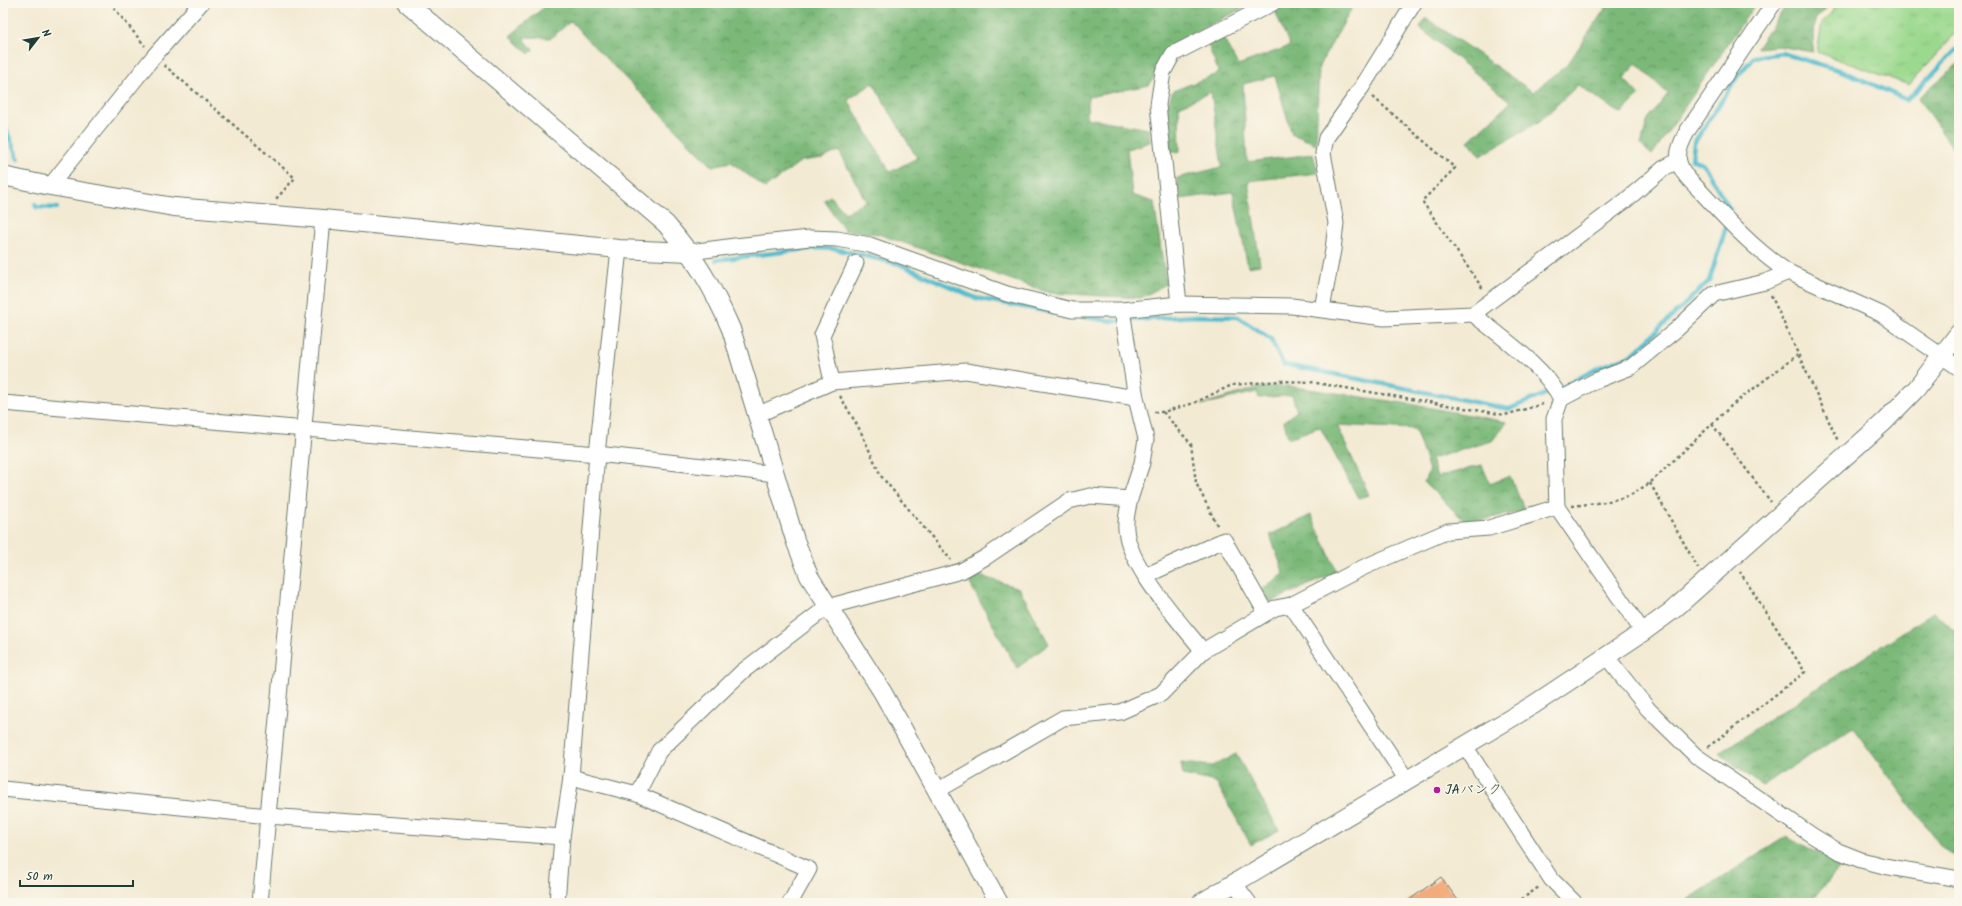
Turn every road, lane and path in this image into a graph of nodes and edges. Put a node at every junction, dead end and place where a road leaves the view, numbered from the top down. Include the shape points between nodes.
1 (110, 3) edge
2 (201, 3) edge
3 (407, 3) edge
4 (1273, 3) edge
5 (1414, 3) edge
6 (1774, 3) edge
7 (154, 56) junction
8 (1362, 87) junction
9 (1678, 161) junction
10 (3, 176) edge
11 (50, 186) junction
12 (263, 214) junction
13 (323, 219) junction
14 (619, 249) junction
15 (690, 252) junction
16 (856, 263) dead end
17 (1788, 272) junction
18 (1765, 282) junction
19 (1491, 301) junction
20 (1179, 304) junction
21 (1322, 309) junction
22 (1473, 314) junction
23 (1123, 318) junction
24 (1959, 333) edge
25 (1797, 355) junction
26 (1942, 355) junction
27 (1959, 368) edge
28 (832, 382) junction
29 (1558, 393) junction
30 (3, 403) edge
31 (1138, 405) junction
32 (1163, 412) junction
33 (757, 415) junction
34 (1712, 424) junction
35 (304, 429) junction
36 (597, 454) junction
37 (1846, 457) junction
38 (776, 474) junction
39 (1650, 483) junction
40 (1130, 499) junction
41 (1557, 507) junction
42 (1779, 514) junction
43 (1224, 540) junction
44 (1732, 558) junction
45 (961, 571) junction
46 (1145, 576) junction
47 (1706, 582) junction
48 (1291, 605) junction
49 (827, 607) junction
50 (1266, 613) junction
51 (1643, 632) junction
52 (1203, 652) junction
53 (1606, 656) junction
54 (1465, 746) junction
55 (1696, 756) junction
56 (571, 777) junction
57 (1407, 780) junction
58 (3, 789) edge
59 (937, 791) junction
60 (637, 794) junction
61 (268, 816) junction
62 (562, 837) junction
63 (1551, 879) junction
64 (1959, 879) edge
65 (1235, 884) junction
66 (260, 903) edge
67 (557, 903) edge
68 (790, 903) edge
69 (999, 903) edge
70 (1200, 903) edge
71 (1249, 903) edge
72 (1516, 903) edge
73 (1575, 903) edge

1 - 7 path
2 - 7 street
3 - 15 street via 660,219
4 - 20 street via 1173,54 1163,72 1158,105
5 - 8 street
6 - 9 street via 1688,130 1680,145
7 - 11 street
7 - 12 path via 295,178
8 - 19 path via 1455,168 1422,201
8 - 21 street via 1326,138 1323,154 1336,222
9 - 17 street via 1684,173 1728,220 1774,263
9 - 19 street via 1664,168 1625,201
10 - 11 street
11 - 12 street via 174,207
12 - 13 street
13 - 14 street
13 - 35 street
14 - 15 street
14 - 36 street
15 - 23 street via 810,238 837,239 870,245 1014,296 1072,310
15 - 33 street via 719,301 731,329
16 - 28 street via 822,334
17 - 18 street
17 - 26 street via 1881,314
18 - 25 path
18 - 29 street via 1714,294 1631,367
19 - 22 street
20 - 21 street
20 - 23 street
21 - 22 street via 1384,318
22 - 29 street via 1543,372
23 - 31 street
24 - 26 street
25 - 34 path via 1731,406
25 - 37 path
26 - 27 street
26 - 37 street via 1916,390
28 - 31 street via 966,371
28 - 33 street
28 - 45 path via 860,430 881,476
29 - 32 path via 1506,415 1311,382 1281,381 1232,386 1194,403
29 - 41 street via 1554,419
30 - 35 street
31 - 32 path
31 - 40 street via 1146,439 1142,463
32 - 43 path via 1191,444 1196,483
33 - 38 street
34 - 39 path
34 - 42 path
35 - 36 street
35 - 61 street
36 - 38 street
36 - 56 street
37 - 42 street
38 - 49 street via 795,540 809,576
39 - 41 path via 1629,496 1605,502
39 - 47 path
40 - 45 street via 1090,496 1069,501
40 - 46 street via 1126,529 1129,546
41 - 48 street via 1489,528 1448,530 1362,568
41 - 51 street
42 - 44 street
43 - 46 street
43 - 50 street
44 - 47 street
44 - 55 path via 1805,672
45 - 49 street
46 - 52 street
47 - 51 street
48 - 50 street via 1275,608
48 - 57 street
49 - 59 street via 884,693
49 - 60 street via 743,671 659,751
50 - 52 street
51 - 53 street
52 - 59 street via 1161,694 1120,712 1063,718
53 - 54 street via 1533,705
53 - 55 street via 1648,710
54 - 57 street
54 - 63 street
55 - 64 street via 1838,851 1884,866
56 - 60 street
56 - 62 street
57 - 65 street
58 - 61 street
59 - 69 street
60 - 68 street via 809,869
61 - 62 street
61 - 66 street
62 - 67 street
63 - 72 path
63 - 73 street
65 - 70 street
65 - 71 street

